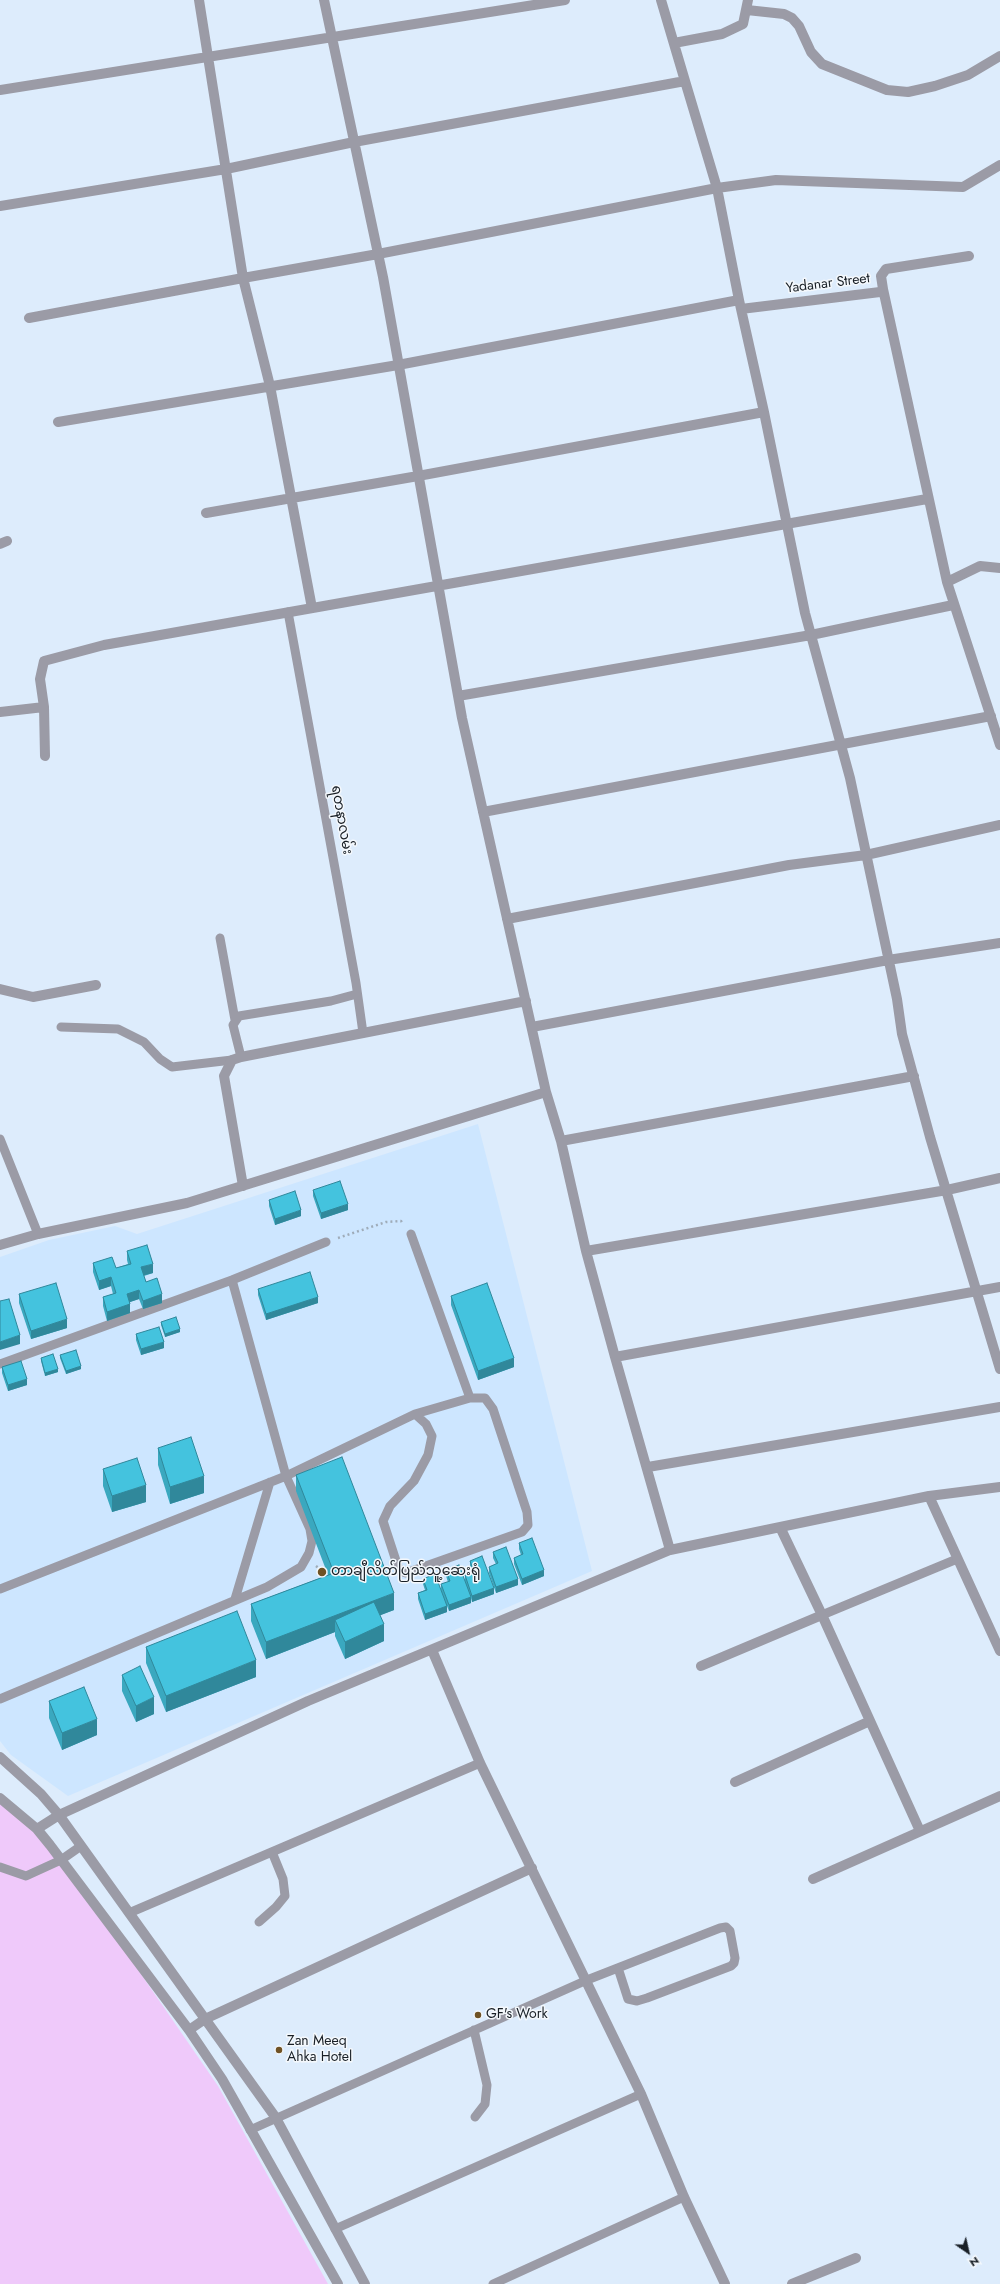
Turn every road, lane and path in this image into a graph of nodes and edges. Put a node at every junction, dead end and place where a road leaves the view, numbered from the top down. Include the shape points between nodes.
1 (198, 0) edge
2 (324, 0) edge
3 (565, 0) edge
4 (661, 0) edge
5 (748, 5) edge
6 (332, 36) junction
7 (674, 43) junction
8 (208, 56) junction
9 (1000, 56) edge
10 (685, 81) junction
11 (0, 90) edge
12 (354, 142) junction
13 (1000, 165) edge
14 (226, 169) junction
15 (717, 188) junction
16 (0, 206) edge
17 (378, 254) junction
18 (969, 256) dead end
19 (243, 278) junction
20 (883, 289) junction
21 (740, 305) junction
22 (28, 318) dead end
23 (398, 364) junction
24 (270, 386) junction
25 (764, 412) junction
26 (58, 422) dead end
27 (418, 476) junction
28 (927, 498) junction
29 (293, 499) junction
30 (206, 513) dead end
31 (787, 523) junction
32 (1000, 568) edge
33 (947, 582) junction
34 (440, 586) junction
35 (953, 605) junction
36 (312, 608) junction
37 (288, 612) junction
38 (811, 635) junction
39 (458, 696) junction
40 (44, 707) junction
41 (0, 712) edge
42 (991, 716) junction
43 (841, 744) junction
44 (1000, 745) edge
45 (45, 756) dead end
46 (483, 812) junction
47 (1000, 825) edge
48 (866, 855) junction
49 (507, 919) junction
50 (220, 938) dead end
51 (1000, 943) edge
52 (888, 960) junction
53 (96, 985) dead end
54 (0, 989) edge
55 (357, 994) junction
56 (526, 1001) junction
57 (235, 1020) junction
58 (61, 1027) dead end
59 (532, 1027) junction
60 (363, 1033) junction
61 (236, 1059) junction
62 (914, 1076) junction
63 (546, 1092) junction
64 (0, 1139) edge
65 (561, 1141) junction
66 (1000, 1178) edge
67 (243, 1186) junction
68 (947, 1190) junction
69 (38, 1234) junction
70 (411, 1234) joint
71 (326, 1242) joint
72 (0, 1245) edge
73 (586, 1251) junction
74 (232, 1280) junction
75 (1000, 1287) edge
76 (975, 1291) junction
77 (615, 1356) junction
78 (0, 1364) edge
79 (1000, 1369) edge
80 (470, 1398) junction
81 (1000, 1407) edge
82 (415, 1414) junction
83 (648, 1467) junction
84 (286, 1476) junction
85 (270, 1482) junction
86 (1000, 1487) edge
87 (929, 1496) junction
88 (780, 1527) junction
89 (670, 1550) junction
90 (957, 1559) junction
91 (0, 1589) edge
92 (235, 1599) junction
93 (822, 1615) junction
94 (432, 1650) junction
95 (1000, 1651) edge
96 (702, 1666) dead end
97 (0, 1698) edge
98 (870, 1721) junction
99 (0, 1757) edge
100 (480, 1762) junction
101 (735, 1782) dead end
102 (1000, 1796) edge
103 (0, 1798) edge
104 (59, 1815) junction
105 (37, 1829) junction
106 (920, 1831) junction
107 (81, 1846) junction
108 (272, 1852) junction
109 (61, 1860) junction
110 (0, 1867) edge
111 (532, 1868) junction
112 (813, 1879) dead end
113 (129, 1913) junction
114 (259, 1922) dead end
115 (618, 1968) junction
116 (587, 1980) junction
117 (205, 2019) junction
118 (188, 2030) junction
119 (474, 2030) junction
120 (641, 2094) junction
121 (475, 2117) dead end
122 (276, 2118) junction
123 (250, 2130) junction
124 (684, 2197) junction
125 (336, 2229) junction
126 (856, 2258) dead end
127 (338, 2284) edge
128 (365, 2284) edge
129 (492, 2284) edge
130 (725, 2284) edge
131 (792, 2284) edge

1 - 8 street
2 - 6 street
3 - 6 street
4 - 7 street
5 - 7 street via 743,24 722,34
5 - 9 street via 792,18 811,52 822,64 887,90 908,92 935,86 968,75
6 - 8 street
6 - 12 street
7 - 10 street
8 - 11 street
8 - 14 street
10 - 12 street
10 - 15 street
12 - 14 street
12 - 17 street
13 - 15 street via 963,187 776,180
14 - 16 street
14 - 19 street
15 - 17 street
15 - 21 street
17 - 19 street
17 - 23 street
18 - 20 street, Yadanar Street via 886,269 881,276
19 - 22 street
19 - 24 street
20 - 21 street, Yadanar Street via 880,292
20 - 28 street via 904,378
21 - 23 street, Yadanar Street
21 - 25 street
23 - 24 street, Yadanar Street
23 - 27 street
24 - 26 street, Yadanar Street
24 - 29 street
25 - 27 street
25 - 31 street
27 - 29 street
27 - 34 street
28 - 31 street
28 - 33 street
29 - 30 street
29 - 36 street
31 - 34 street
31 - 38 street
32 - 33 street via 980,566
33 - 35 street
34 - 36 street
34 - 39 street
35 - 38 street
35 - 42 street
36 - 37 street
37 - 40 street via 104,645 44,661 40,679
37 - 55 lane, ရတနာလမ်း
38 - 39 street
38 - 43 street
39 - 46 street
40 - 41 street
40 - 45 street
42 - 43 street
42 - 44 street
43 - 46 street
43 - 48 street
46 - 49 street
47 - 48 street
48 - 49 street via 789,865
48 - 52 street
49 - 56 street
50 - 57 lane
51 - 52 street
52 - 59 street
52 - 62 street via 902,1034
53 - 54 street via 33,998
55 - 57 lane via 331,1001 239,1016
55 - 60 lane, ရတနာလမ်း
56 - 59 street
56 - 60 street
57 - 61 lane via 233,1025
58 - 61 lane via 118,1029 144,1042 160,1059 172,1067
59 - 63 street
60 - 61 street
61 - 67 street via 224,1076
62 - 65 street
62 - 68 street
63 - 65 street
63 - 67 street
64 - 69 lane
65 - 73 street
66 - 68 street
67 - 69 street via 187,1203
68 - 73 street
68 - 76 street
69 - 72 street
70 - 71 path via 401,1221 386,1222
70 - 80 lane
71 - 74 lane
73 - 77 street
74 - 78 lane
74 - 84 lane
75 - 76 street
76 - 77 street
76 - 79 street
77 - 83 street
80 - 82 lane
80 - 82 lane via 485,1398 493,1409 527,1512 528,1525 522,1532 406,1573 399,1570 383,1521 390,1506 414,1481 428,1455 432,1436 426,1424
81 - 83 street
82 - 84 lane
83 - 89 street
84 - 85 lane
84 - 92 lane via 310,1529 310,1553 301,1567 267,1587
85 - 91 lane
85 - 92 lane
86 - 87 street
87 - 88 street
87 - 90 street
88 - 89 street
88 - 93 street
89 - 94 street
90 - 93 lane
90 - 95 street
92 - 97 lane
93 - 96 street
93 - 98 street
94 - 100 street
94 - 104 street via 308,1701
98 - 101 street
98 - 106 street
99 - 104 street via 41,1794
100 - 108 lane
100 - 111 street
102 - 106 street
103 - 105 street
104 - 105 street
104 - 107 street
105 - 109 street
106 - 112 street
107 - 109 lane
107 - 113 street
108 - 113 lane
108 - 114 lane via 283,1879 285,1896
109 - 110 lane via 26,1876
109 - 118 street
111 - 116 street
111 - 117 street
113 - 117 street
115 - 115 lane via 628,1999 637,2001 647,1998 731,1966 735,1958 730,1932 726,1927 720,1928
115 - 116 lane
116 - 119 lane
116 - 120 street
117 - 118 street
117 - 122 street
118 - 123 street via 222,2079
119 - 121 lane via 487,2085 485,2104
119 - 122 lane
120 - 124 street
120 - 125 lane
122 - 123 lane
122 - 125 street
123 - 127 street
124 - 129 lane
124 - 130 street
125 - 128 street
126 - 131 street

